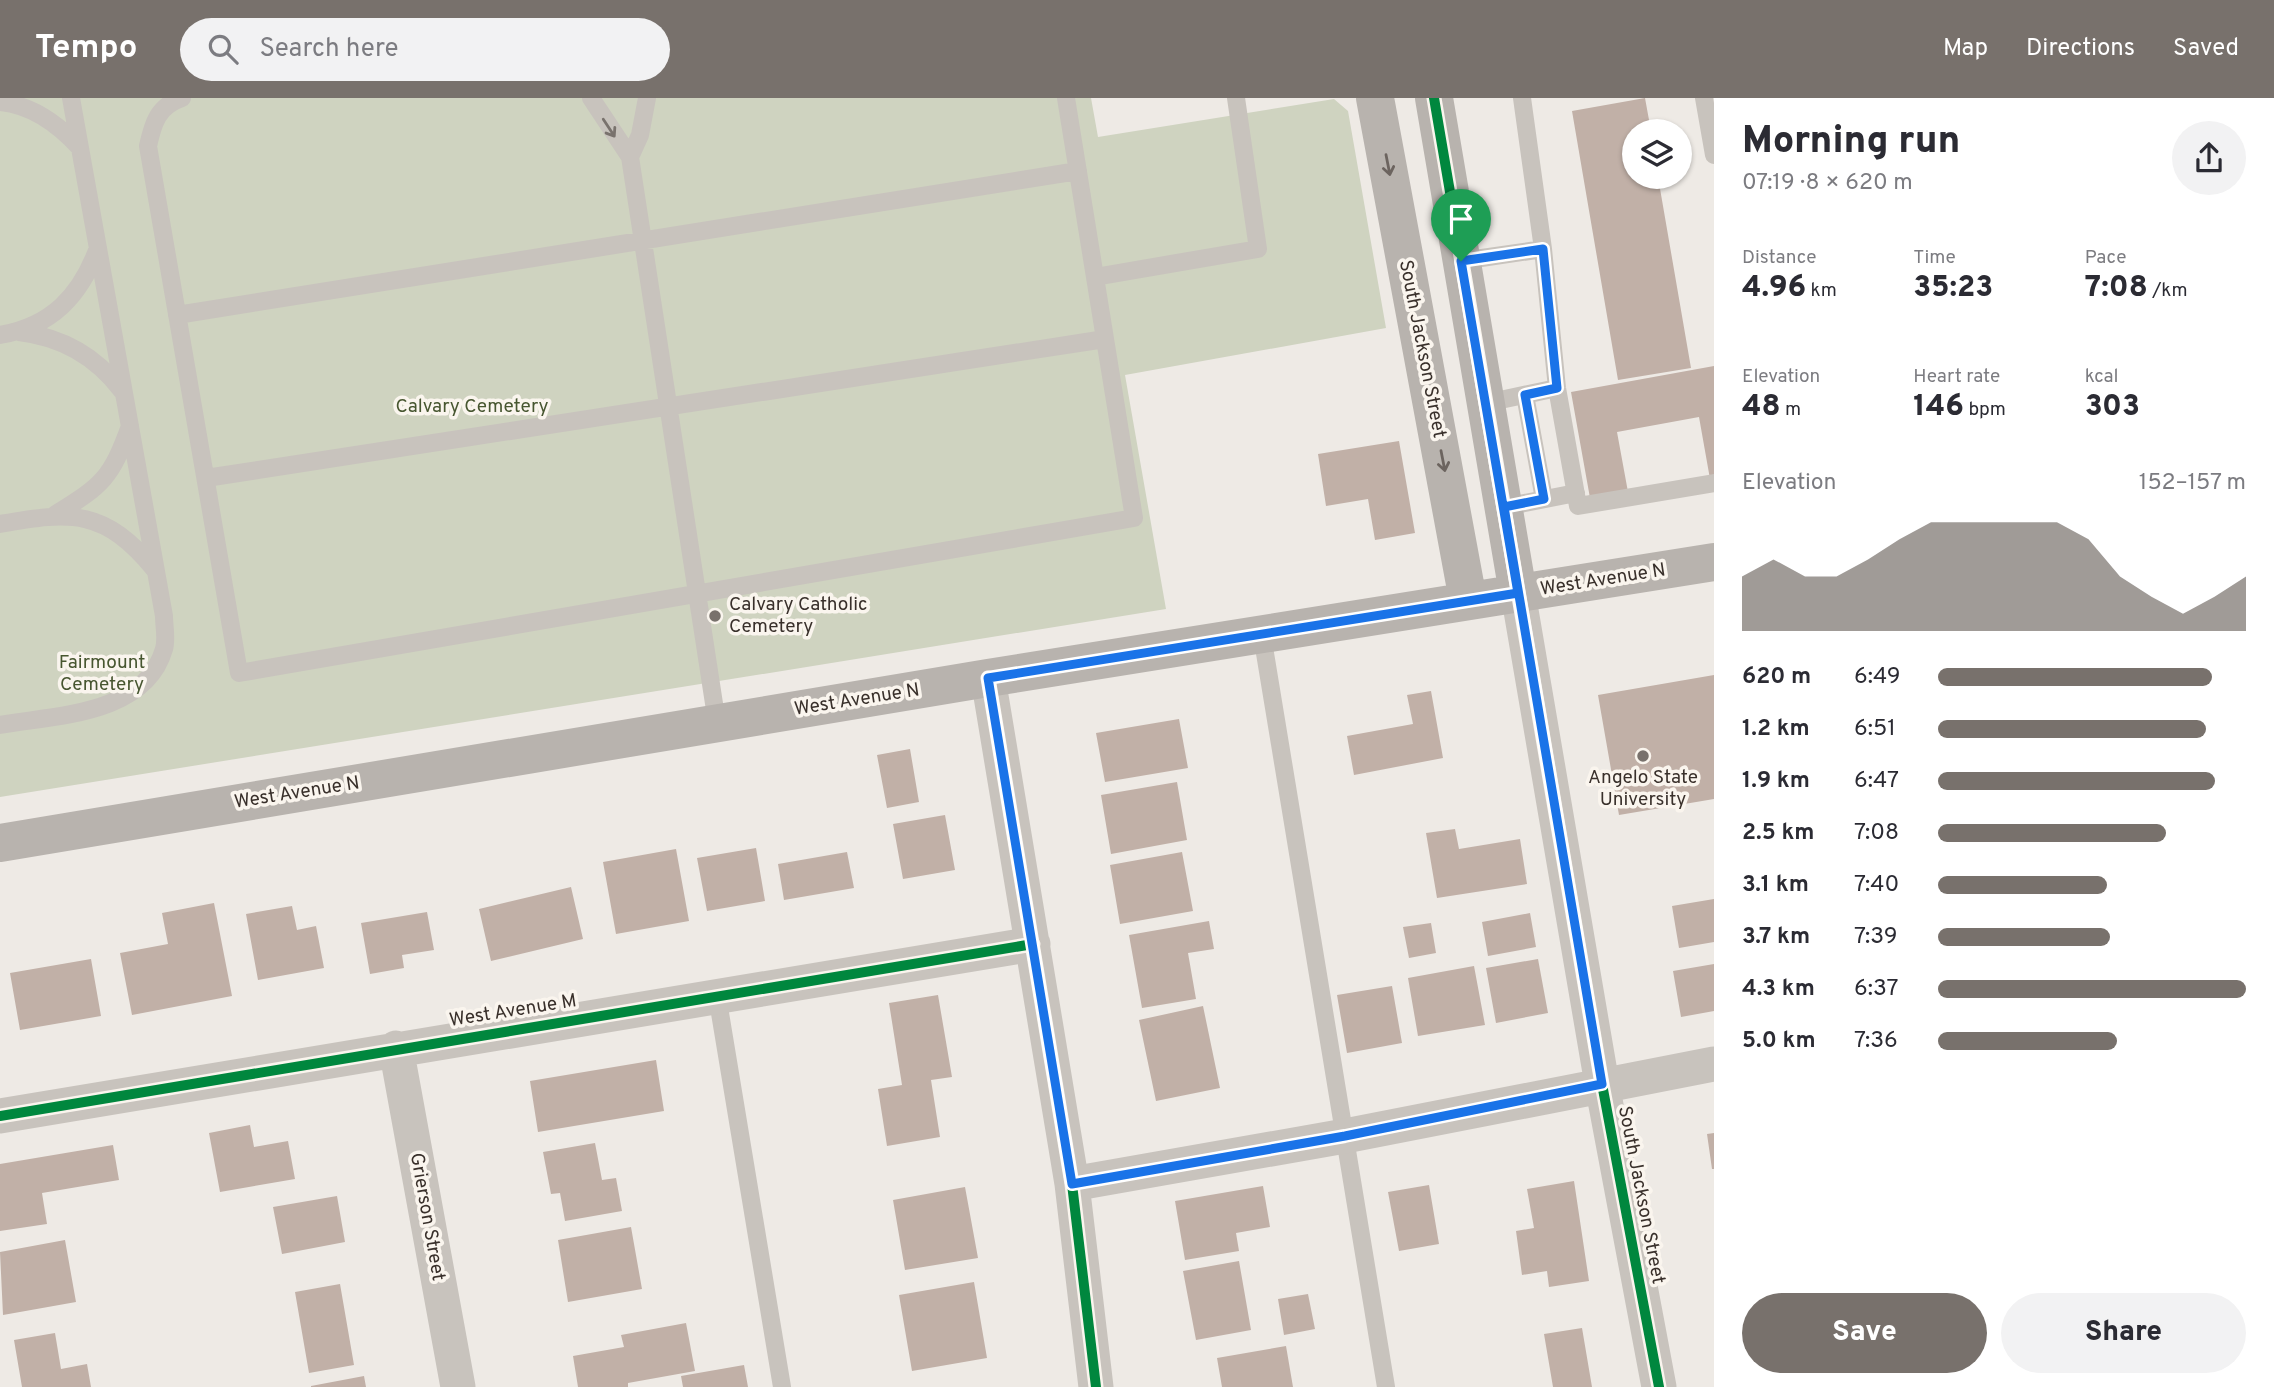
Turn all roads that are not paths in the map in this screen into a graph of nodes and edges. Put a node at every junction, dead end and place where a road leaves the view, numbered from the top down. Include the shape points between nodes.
1 (71, 98) edge
2 (182, 98) edge
3 (591, 98) edge
4 (647, 98) edge
5 (1066, 98) edge
6 (1236, 98) edge
7 (1375, 98) edge
8 (1434, 98) edge
9 (1522, 98) edge
10 (1704, 98) edge
11 (0, 102) edge
12 (80, 148) junction
13 (1714, 155) edge
14 (630, 158) junction
15 (1078, 171) junction
16 (643, 240) junction
17 (98, 248) junction
18 (1543, 249) junction
19 (1461, 261) junction
20 (1095, 278) junction
21 (177, 315) junction
22 (19, 332) junction
23 (0, 335) edge
24 (1105, 339) junction
25 (1557, 388) junction
26 (124, 393) junction
27 (1525, 395) junction
28 (1486, 403) junction
29 (668, 407) junction
30 (130, 426) junction
31 (206, 478) junction
32 (1714, 483) edge
33 (1576, 494) junction
34 (1544, 499) junction
35 (1504, 507) junction
36 (56, 514) junction
37 (0, 524) edge
38 (1714, 562) edge
39 (156, 572) junction
40 (1518, 593) junction
41 (697, 594) junction
42 (1468, 600) junction
43 (1262, 635) junction
44 (988, 678) junction
45 (717, 723) junction
46 (0, 725) edge
47 (0, 843) edge
48 (1033, 944) junction
49 (717, 995) junction
50 (396, 1048) junction
51 (1714, 1064) edge
52 (1602, 1084) junction
53 (0, 1116) edge
54 (1345, 1136) junction
55 (1072, 1184) junction
56 (458, 1387) edge
57 (782, 1387) edge
58 (1096, 1387) edge
59 (1386, 1387) edge
60 (1659, 1387) edge

1 - 12 lane
2 - 21 lane via 169,102 153,121 148,146
3 -> 14 lane
4 - 14 lane
5 - 15 lane
6 - 20 lane via 1258,249
7 -> 42 main road, South Jackson Street
8 - 19 main road, South Jackson Street
9 - 18 lane
10 - 13 lane
11 - 12 lane via 49,120
12 - 17 lane
14 - 16 lane
15 - 16 lane
15 - 20 lane
16 - 21 lane
16 - 29 lane
17 - 22 lane via 75,296 56,313
17 - 26 lane
18 - 19 lane
18 - 25 lane
19 - 28 main road, South Jackson Street
20 - 24 lane
21 - 31 lane
22 - 23 lane
22 - 26 lane via 41,334 93,359
24 - 29 lane
24 - 41 lane via 1134,518
25 - 27 lane
25 - 33 lane
26 - 30 lane
27 - 28 lane
27 - 34 lane
28 - 35 main road, South Jackson Street
29 - 31 lane
29 - 41 lane
30 - 36 lane via 118,458 99,486
30 - 39 lane
31 - 41 lane via 239,673
32 - 33 lane via 1578,506
33 - 34 lane
34 - 35 lane
35 - 40 main road, South Jackson Street
36 - 37 lane
36 - 39 lane via 103,523
38 - 40 main road, West Avenue N
39 - 46 lane via 165,646 145,683 104,705
40 - 42 main road, West Avenue N
40 - 52 street, South Jackson Street
41 - 45 lane
42 - 43 main road, West Avenue N
43 - 44 main road, West Avenue N
43 - 54 lane
44 - 45 main road, West Avenue N
44 - 48 street
45 - 47 main road, West Avenue N
48 - 49 street, West Avenue M
48 - 55 street
49 - 50 street, West Avenue M
49 - 57 lane
50 - 53 street, West Avenue M
50 - 56 street, Grierson Street
51 - 52 street
52 - 54 street
52 - 60 street, South Jackson Street
54 - 55 street
54 - 59 lane
55 - 58 street

